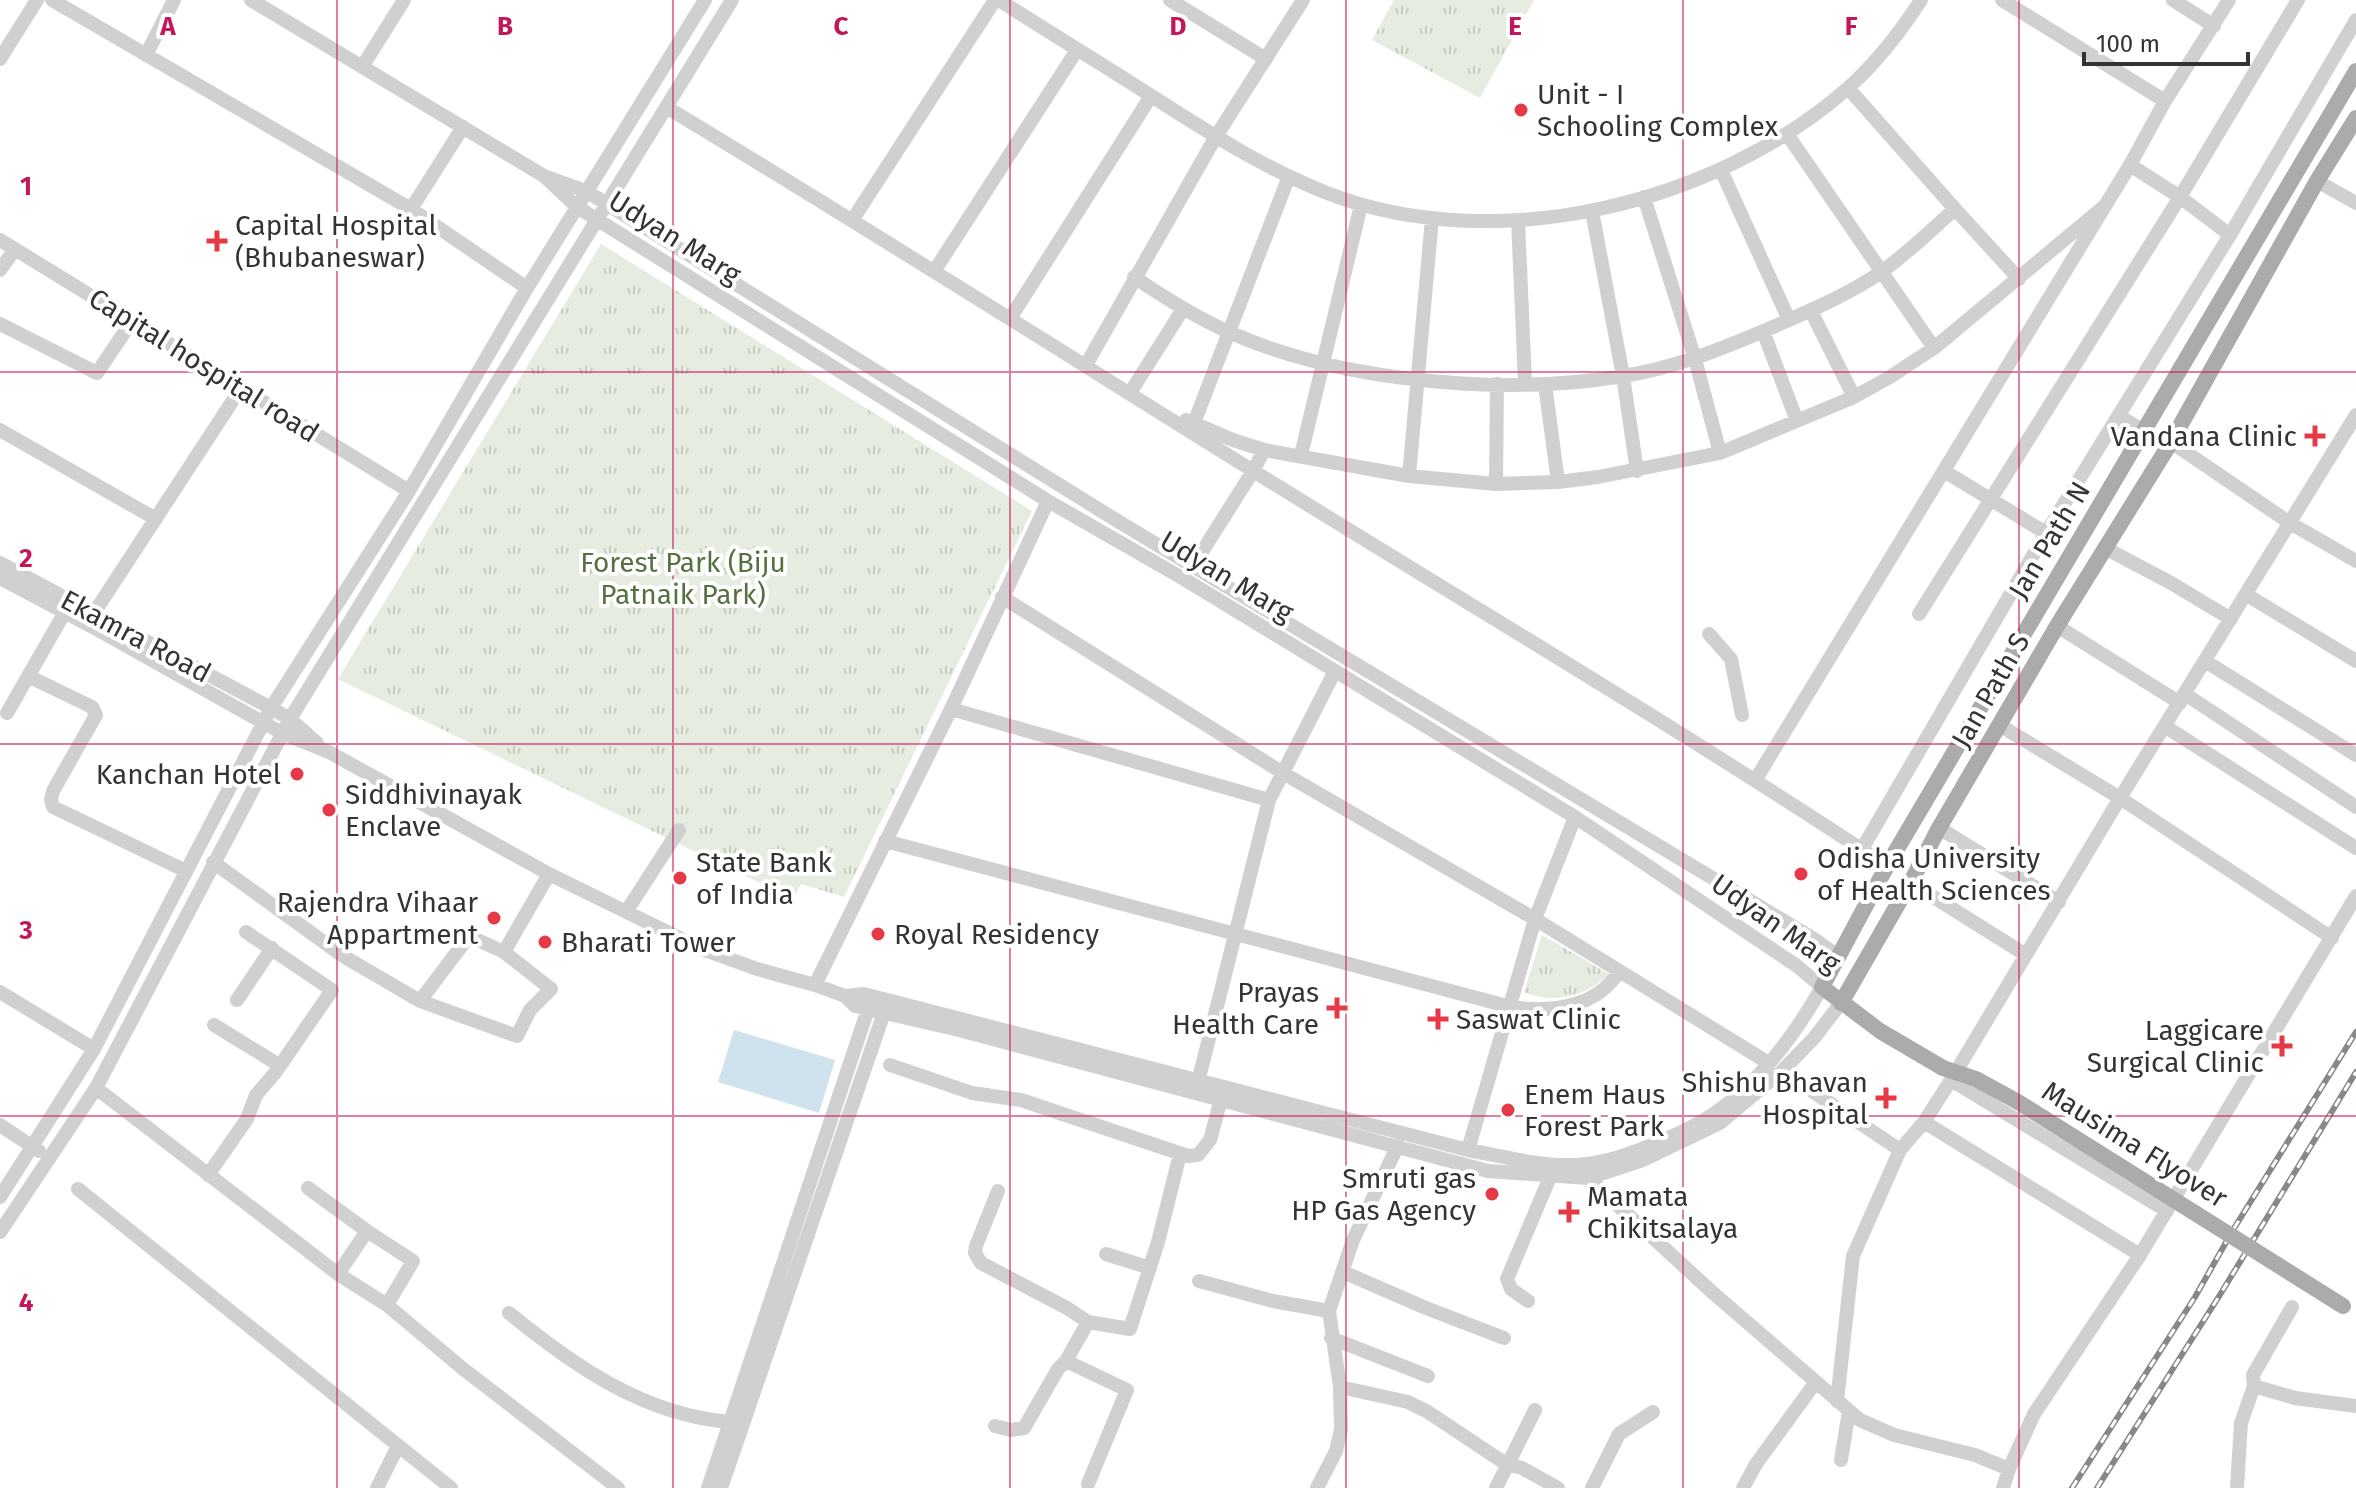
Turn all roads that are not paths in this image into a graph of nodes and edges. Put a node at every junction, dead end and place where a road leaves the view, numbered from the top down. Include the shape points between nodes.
1 (37, 0) edge
2 (52, 0) edge
3 (174, 0) edge
4 (251, 0) edge
5 (404, 0) edge
6 (705, 0) edge
7 (732, 0) edge
8 (997, 0) edge
9 (1170, 0) edge
10 (1303, 0) edge
11 (1921, 0) edge
12 (2002, 0) edge
13 (2173, 0) edge
14 (2229, 0) edge
15 (2298, 0) edge
16 (2356, 20) edge
17 (2214, 26) junction
18 (1077, 50) junction
19 (146, 55) junction
20 (0, 59) edge
21 (1266, 59) junction
22 (362, 67) junction
23 (2356, 71) edge
24 (1848, 88) junction
25 (1151, 96) junction
26 (2165, 101) junction
27 (666, 107) junction
28 (2356, 118) edge
29 (463, 127) junction
30 (1787, 134) junction
31 (1215, 138) junction
32 (2130, 165) junction
33 (1721, 170) junction
34 (544, 176) junction
35 (1289, 176) junction
36 (2317, 181) junction
37 (586, 191) junction
38 (1644, 197) junction
39 (2180, 197) junction
40 (2356, 203) edge
41 (608, 205) junction
42 (1361, 205) junction
43 (2106, 205) junction
44 (577, 207) junction
45 (411, 209) junction
46 (1955, 209) junction
47 (1592, 211) junction
48 (1432, 218) junction
49 (853, 219) junction
50 (599, 220) junction
51 (1518, 220) junction
52 (2230, 235) junction
53 (0, 240) edge
54 (15, 249) junction
55 (0, 270) edge
56 (935, 270) junction
57 (1880, 273) junction
58 (1134, 277) junction
59 (2019, 279) junction
60 (527, 288) junction
61 (1183, 309) junction
62 (1811, 311) junction
63 (1011, 317) junction
64 (1789, 320) junction
65 (132, 321) junction
66 (0, 324) edge
67 (1763, 331) junction
68 (1231, 333) junction
69 (1934, 348) junction
70 (1695, 359) junction
71 (1086, 365) junction
72 (1324, 365) junction
73 (1623, 376) junction
74 (1418, 379) junction
75 (1525, 383) junction
76 (1497, 384) junction
77 (1545, 384) junction
78 (241, 388) junction
79 (1130, 393) junction
80 (1854, 397) junction
81 (1160, 411) junction
82 (2356, 415) edge
83 (2119, 416) junction
84 (1797, 421) junction
85 (1194, 423) junction
86 (0, 430) edge
87 (2144, 431) junction
88 (2351, 437) edge
89 (2171, 442) junction
90 (1264, 450) junction
91 (1720, 453) junction
92 (1301, 455) junction
93 (1018, 459) junction
94 (1253, 471) junction
95 (1637, 471) junction
96 (1944, 471) junction
97 (1008, 476) junction
98 (1409, 476) junction
99 (1558, 482) junction
100 (1496, 484) junction
101 (409, 491) junction
102 (1991, 500) junction
103 (1048, 501) junction
104 (156, 519) junction
105 (2290, 523) junction
106 (2046, 533) junction
107 (2105, 548) junction
108 (2356, 561) edge
109 (0, 563) edge
110 (1193, 566) junction
111 (0, 578) edge
112 (2247, 595) junction
113 (1002, 597) junction
114 (65, 612) junction
115 (94, 613) junction
116 (1919, 614) dead end
117 (2231, 619) junction
118 (2057, 626) junction
119 (1709, 634) dead end
120 (2205, 661) junction
121 (2356, 661) edge
122 (1335, 671) junction
123 (28, 676) junction
124 (2182, 699) junction
125 (271, 708) junction
126 (951, 709) junction
127 (7, 713) dead end
128 (1742, 715) dead end
129 (290, 719) junction
130 (263, 723) junction
131 (2001, 726) junction
132 (2166, 727) junction
133 (282, 733) junction
134 (327, 751) junction
135 (2356, 755) edge
136 (1283, 773) junction
137 (1756, 779) junction
138 (2120, 798) junction
139 (1269, 800) junction
140 (2356, 807) edge
141 (1575, 817) junction
142 (1939, 828) junction
143 (679, 830) dead end
144 (885, 841) junction
145 (2356, 848) edge
146 (1862, 849) junction
147 (213, 862) junction
148 (1887, 866) junction
149 (186, 871) junction
150 (549, 874) junction
151 (1913, 878) junction
152 (2356, 896) edge
153 (2059, 902) junction
154 (626, 912) junction
155 (1535, 919) junction
156 (246, 932) dead end
157 (1236, 934) junction
158 (2332, 938) junction
159 (272, 948) junction
160 (504, 952) junction
161 (2026, 955) junction
162 (1839, 957) junction
163 (1860, 970) junction
164 (1619, 971) junction
165 (815, 985) junction
166 (1822, 987) junction
167 (0, 992) edge
168 (237, 1000) dead end
169 (420, 1001) junction
170 (870, 1002) junction
171 (1841, 1003) junction
172 (886, 1006) junction
173 (1511, 1007) junction
174 (214, 1025) dead end
175 (1880, 1031) joint
176 (94, 1049) junction
177 (1767, 1062) junction
178 (279, 1065) junction
179 (890, 1065) dead end
180 (1782, 1071) junction
181 (1947, 1074) junction
182 (1198, 1082) junction
183 (96, 1088) junction
184 (1221, 1099) junction
185 (1924, 1122) junction
186 (0, 1125) edge
187 (1398, 1145) junction
188 (33, 1147) junction
189 (1468, 1150) junction
190 (1900, 1150) junction
191 (1180, 1154) junction
192 (50, 1158) junction
193 (1549, 1171) junction
194 (208, 1175) junction
195 (1588, 1178) junction
196 (308, 1188) dead end
197 (78, 1189) dead end
198 (998, 1191) dead end
199 (0, 1197) edge
200 (2167, 1211) junction
201 (367, 1231) junction
202 (0, 1232) edge
203 (801, 1233) junction
204 (1106, 1254) dead end
205 (2140, 1255) junction
206 (1150, 1268) junction
207 (788, 1270) junction
208 (1343, 1272) junction
209 (338, 1274) junction
210 (1199, 1281) dead end
211 (1528, 1301) dead end
212 (387, 1305) junction
213 (2292, 1307) dead end
214 (2350, 1309) edge
215 (1329, 1311) junction
216 (509, 1313) dead end
217 (1088, 1322) junction
218 (1331, 1338) junction
219 (1504, 1338) dead end
220 (1066, 1361) junction
221 (1428, 1376) dead end
222 (1815, 1383) junction
223 (2254, 1386) junction
224 (1340, 1387) junction
225 (1843, 1406) junction
226 (2356, 1406) edge
227 (1535, 1410) dead end
228 (1653, 1412) dead end
229 (730, 1422) junction
230 (995, 1426) dead end
231 (398, 1446) junction
232 (1841, 1460) dead end
233 (1506, 1464) junction
234 (2009, 1469) junction
235 (1088, 1484) dead end
236 (377, 1488) edge
237 (451, 1488) edge
238 (618, 1488) edge
239 (708, 1488) edge
240 (721, 1488) edge
241 (1317, 1488) edge
242 (1496, 1488) edge
243 (1558, 1488) edge
244 (1592, 1488) edge
245 (1743, 1488) edge
246 (2003, 1488) edge
247 (2237, 1488) edge

1 - 20 street
2 - 19 street
3 - 19 street
4 - 22 street
5 - 22 street
6 - 37 street
7 - 27 street
8 - 18 street
8 - 49 street
9 - 21 street
10 - 21 street
11 - 24 street
12 - 26 street
13 - 17 street
14 - 17 street
15 - 39 street
16 - 52 street
17 - 26 street
18 - 25 street
18 - 56 street
19 - 45 street
21 - 31 street
22 - 29 street
23 - 87 main road, Jan Path N
24 - 30 street
24 - 46 street
25 - 31 street
25 - 63 street
26 - 32 street
27 - 41 street
27 - 49 street
28 - 36 main road, Jan Path S
29 - 34 street
29 - 45 street
30 - 33 street
30 - 57 street
31 - 35 street
31 - 58 street
32 - 39 street
32 - 43 street
33 - 38 street
33 - 64 street
34 - 37 street, Udyan Marg
34 - 44 street, Udyan Marg
35 - 42 street
35 - 68 street
36 - 40 street
36 - 89 main road, Jan Path S
37 - 41 street, Udyan Marg
37 - 44 street
38 - 47 street
38 - 70 street
39 - 52 street
39 - 102 street
41 - 50 street
41 - 93 street, Udyan Marg
42 - 48 street
42 - 72 street
43 - 59 street
43 - 96 street
44 - 50 street, Udyan Marg
44 - 60 street
45 - 60 street
46 - 57 street
46 - 59 street
47 - 51 street
47 - 73 street
48 - 51 street
48 - 74 street
49 - 56 street
50 - 97 street, Udyan Marg
50 - 129 street
51 - 75 street
52 - 83 street
53 - 54 street, Capital hospital road
54 - 55 street
54 - 65 street, Capital hospital road
56 - 63 street
57 - 62 street
57 - 69 street
58 - 61 street
58 - 71 street
59 - 69 street
60 - 101 street
61 - 68 street
61 - 79 street
62 - 64 street
62 - 80 street
63 - 71 street
64 - 67 street
65 - 66 street via 97,373
65 - 78 street, Capital hospital road
67 - 70 street
67 - 84 street
68 - 72 street
68 - 85 street
69 - 80 street
70 - 73 street
70 - 91 street
71 - 79 street
72 - 74 street
72 - 92 street
73 - 77 street
73 - 95 street
74 - 76 street
74 - 98 street
75 - 76 street
75 - 77 street
76 - 100 street
77 - 99 street
78 - 101 street, Capital hospital road
78 - 104 street
79 - 81 street
80 - 84 street
81 - 85 street
81 - 94 street
82 - 88 street
83 - 87 street
83 - 106 street
84 - 91 street
85 - 90 street
86 - 104 street
87 - 148 main road, Jan Path N
88 - 105 street
89 - 105 street
89 - 107 main road, Jan Path S
90 - 92 street
90 - 94 street
91 - 95 street
92 - 98 street
93 - 97 street
93 - 110 street, Udyan Marg
94 - 110 street
94 - 137 street
95 - 99 street
96 - 102 street
96 - 137 street
97 - 103 street, Udyan Marg
98 - 100 street
99 - 100 street
101 - 125 street
102 - 106 street
102 - 116 street
103 - 113 street
103 - 122 street, Udyan Marg
104 - 115 street
105 - 108 street
105 - 112 street
106 - 146 street
107 - 117 street
107 - 118 main road, Jan Path S
109 - 115 street, Ekamra Road
110 - 162 street, Udyan Marg
111 - 114 street, Ekamra Road
112 - 117 street
112 - 121 street
113 - 126 street
113 - 136 street
114 - 123 street
114 - 130 street, Ekamra Road
115 - 125 street, Ekamra Road
117 - 120 street
118 - 124 street
118 - 131 main road, Jan Path S
119 - 128 street via 1731,659
120 - 124 street
120 - 135 street
122 - 136 street
122 - 141 street, Udyan Marg
123 - 127 street
123 - 149 street via 92,707 96,715 51,796 53,807
124 - 132 street
124 - 140 street
125 - 129 street, Ekamra Road
125 - 130 street
126 - 139 street
126 - 144 street
129 - 133 street
129 - 134 street, Ekamra Road
130 - 133 street, Ekamra Road
130 - 149 street
131 - 138 street
131 - 142 main road, Jan Path S
132 - 138 street
132 - 145 street
133 - 134 street, Ekamra Road
133 - 147 street
134 - 150 street
136 - 139 street
136 - 155 street
137 - 146 street
138 - 153 street
138 - 158 street
139 - 157 street
141 - 155 street
141 - 166 street, Udyan Marg
142 - 151 main road, Jan Path S
142 - 153 street
143 - 154 street
144 - 157 street
144 - 165 street
146 - 148 street
147 - 169 street via 343,956
147 - 183 street
148 - 162 main road, Jan Path N
149 - 176 street
150 - 154 street
150 - 160 street
151 - 161 street via 1924,891
151 - 163 main road, Jan Path S
152 - 158 street
153 - 161 street
154 - 165 street via 702,949
155 - 164 street
155 - 173 street
156 - 159 street
157 - 173 street
157 - 182 street
158 - 200 street
159 - 168 street
159 - 178 street via 332,990
160 - 169 street via 469,936
160 - 169 street via 551,989 530,1010 517,1036
161 - 181 street
162 - 163 main road, Udyan Marg
162 - 166 main road, Jan Path N
163 - 171 main road, Jan Path S
164 - 173 street via 1601,994 1577,1004
164 - 177 street
165 - 170 street via 845,996 864,994
166 - 171 main road, Udyan Marg
166 - 177 street, Jan Path N
167 - 176 street
170 - 172 street
170 - 203 street
171 - 175 main road, Udyan Marg
171 - 180 street, Jan Path S
172 - 182 street
172 - 184 street
172 - 203 street
173 - 189 street
174 - 178 street
175 - 181 main road, Mausima Flyover
176 - 188 street
177 - 193 street, Jan Path N via 1715,1113 1664,1140 1602,1162
178 - 194 street
179 - 191 street via 972,1093 1021,1100
180 - 190 street
180 - 195 street, Jan Path S via 1720,1123 1643,1160
181 - 185 street
181 - 200 street
181 - 214 main road, Mausima Flyover, bridge via 1976,1079 2018,1102
182 - 189 street
183 - 192 street
183 - 194 street
184 - 187 street
184 - 191 street via 1202,1151
185 - 190 street
185 - 205 street
186 - 188 street
187 - 193 street via 1488,1171
187 - 208 street
188 - 192 street
188 - 199 street
189 - 193 street
190 - 225 street via 1853,1256
191 - 206 street
192 - 202 street
193 - 195 street, Jan Path S
193 - 211 street via 1507,1279 1511,1289
194 - 209 street
195 - 222 street
196 - 201 street
197 - 231 street
198 - 217 street via 976,1246 976,1259
200 - 205 street
201 - 209 street
201 - 212 street via 413,1261
203 - 207 street
204 - 206 street
205 - 234 street via 2034,1414
206 - 217 street via 1130,1329
207 - 229 street
207 - 240 street
208 - 215 street
208 - 219 street
209 - 212 street
210 - 215 street
212 - 238 street
213 - 223 street via 2253,1375
215 - 218 street
216 - 229 street via 592,1375 638,1400 699,1420
217 - 220 street
218 - 221 street
218 - 224 street
220 - 230 street via 1024,1428
220 - 235 street via 1127,1390
222 - 225 street
222 - 245 street
223 - 226 street
223 - 247 street via 2241,1423
224 - 233 street via 1408,1402
224 - 241 street via 1336,1451
225 - 232 street
225 - 234 street via 1894,1435
227 - 233 street
228 - 244 street via 1619,1434
229 - 239 street
231 - 236 street
231 - 237 street
233 - 242 street
233 - 243 street
234 - 246 street

